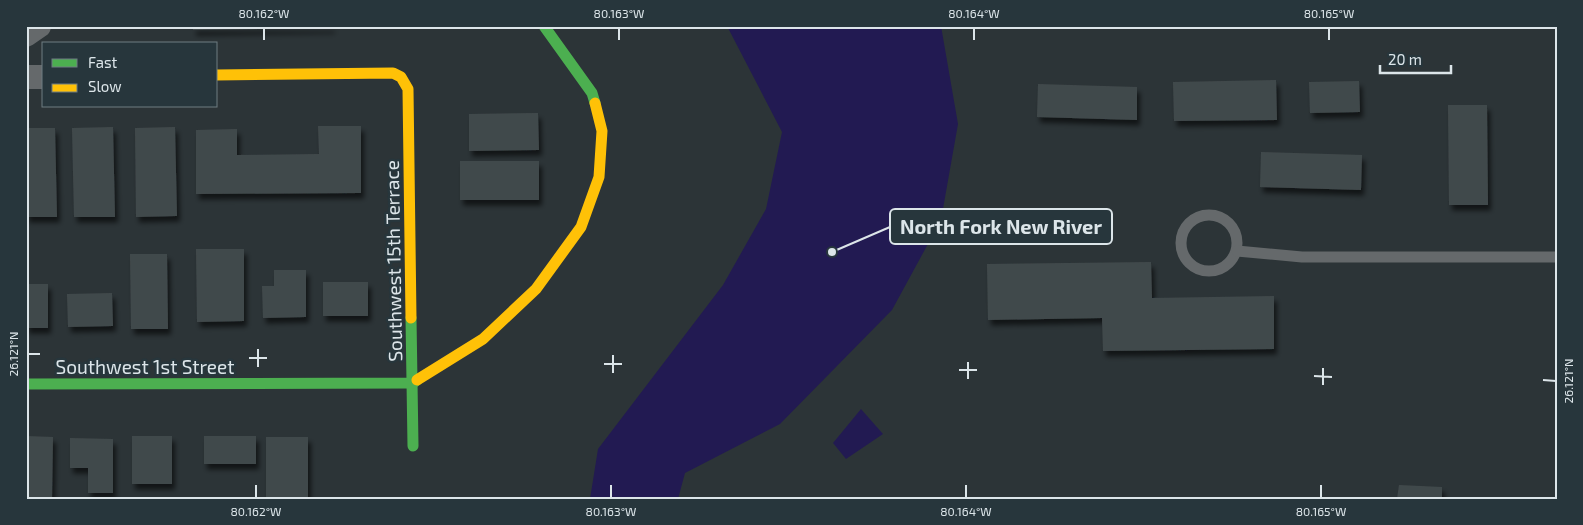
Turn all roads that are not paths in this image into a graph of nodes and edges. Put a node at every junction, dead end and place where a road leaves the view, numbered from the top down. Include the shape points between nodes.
1 (39, 26) edge
2 (544, 26) edge
3 (26, 35) edge
4 (218, 75) edge
5 (42, 77) edge
6 (26, 78) edge
7 (1237, 252) junction
8 (1557, 257) edge
9 (413, 383) junction
10 (26, 384) edge
11 (413, 446) dead end

1 - 3 street
2 - 9 street via 592,93 602,131 599,177 584,219 536,289 483,339
4 - 9 street, Southwest 15th Terrace via 393,73 401,77 408,90
5 - 6 street
7 - 7 lane via 1236,233 1225,219 1208,215 1191,222 1184,229 1181,238 1184,257 1199,270 1218,271 1227,266
7 - 8 lane via 1302,257
9 - 10 street, Southwest 1st Street
9 - 11 street, Southwest 15th Terrace

